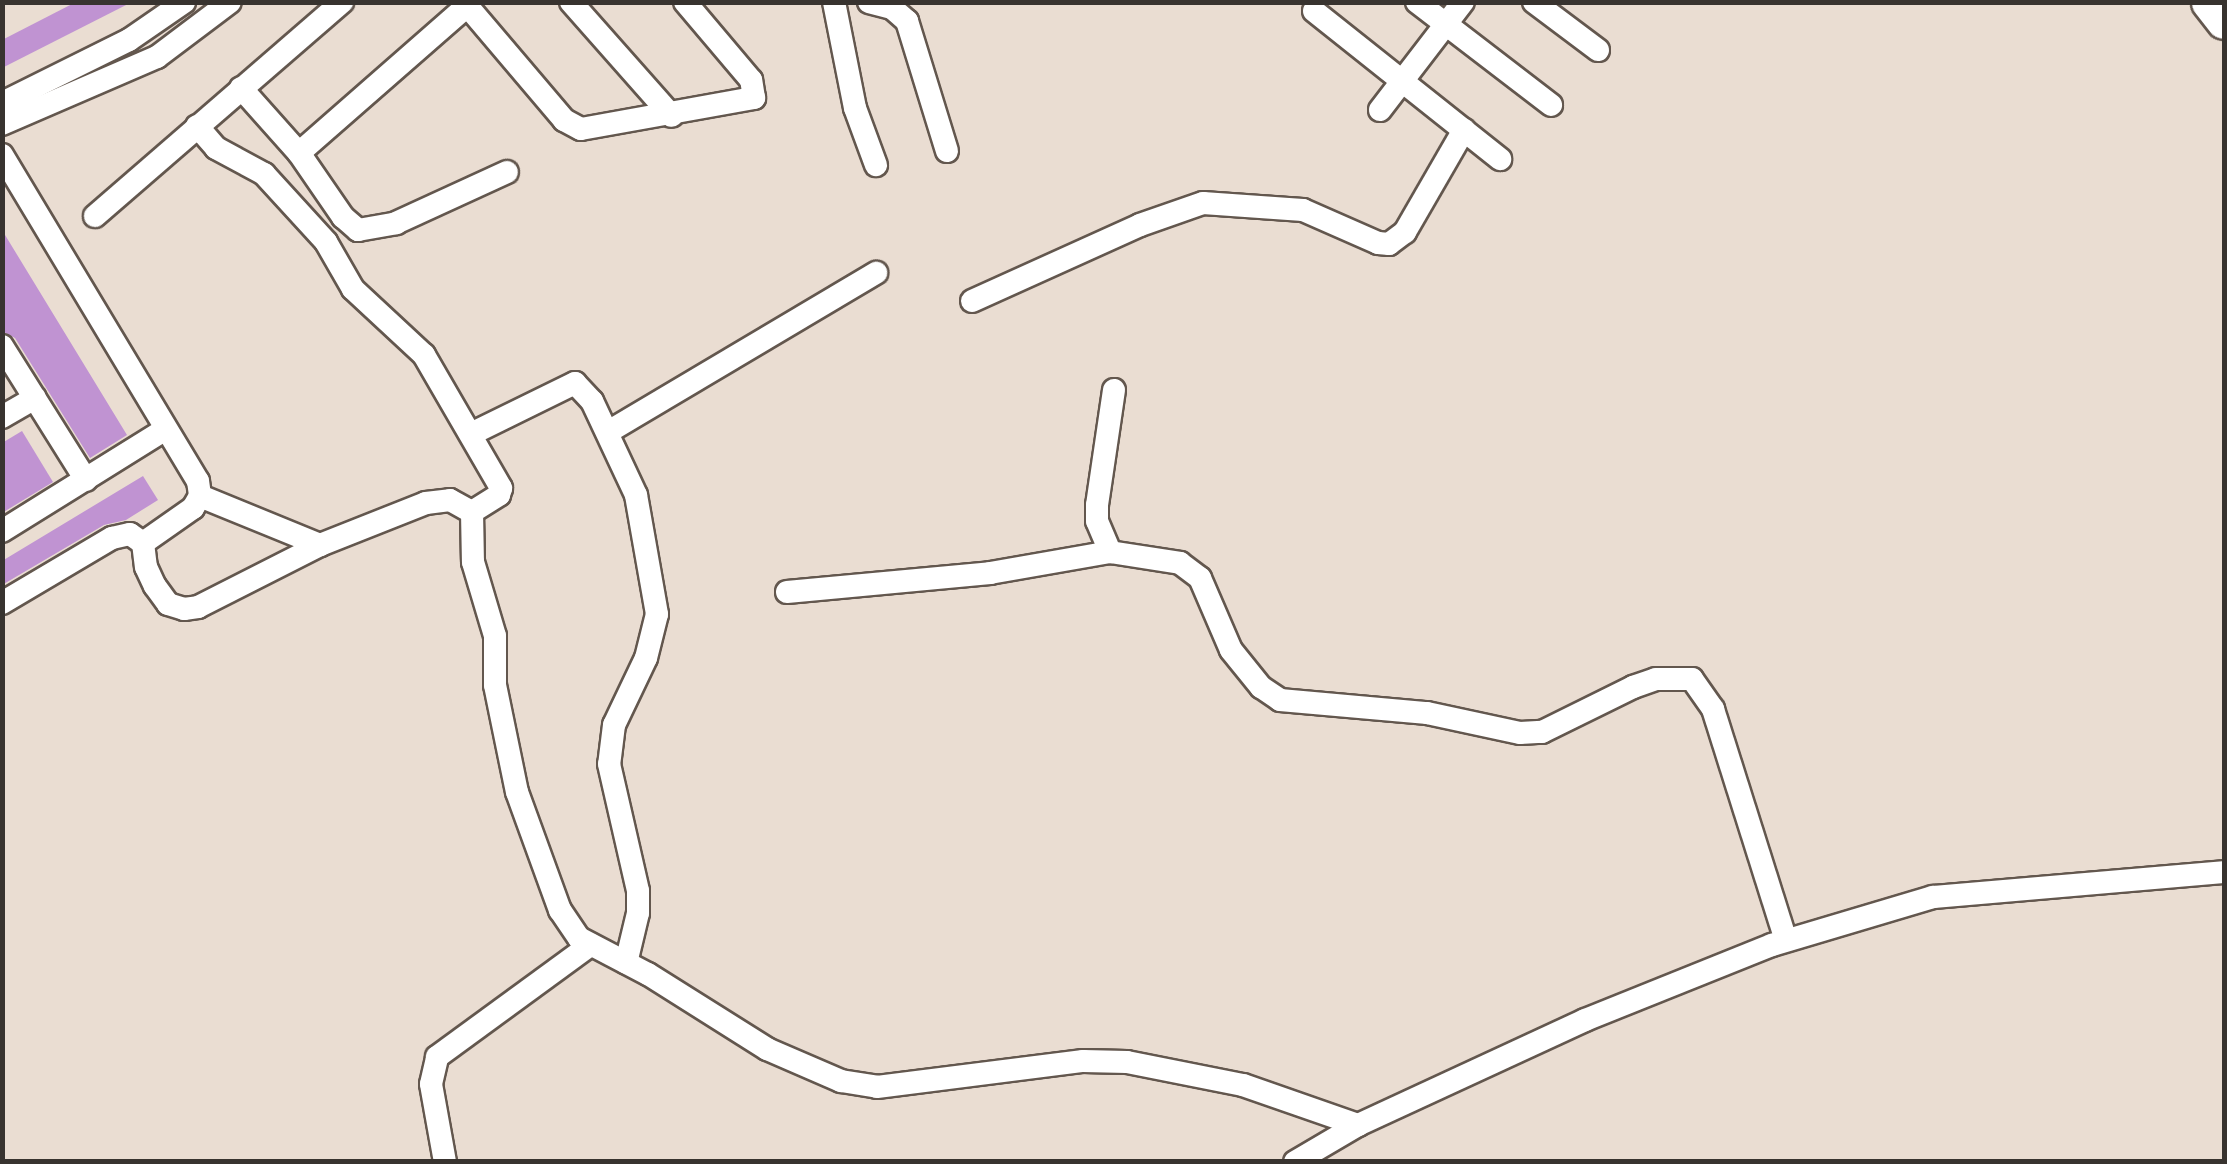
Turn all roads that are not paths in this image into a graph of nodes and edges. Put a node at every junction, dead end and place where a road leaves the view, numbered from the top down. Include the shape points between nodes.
1 (184, 2) edge
2 (230, 2) edge
3 (342, 2) edge
4 (572, 2) edge
5 (685, 2) edge
6 (834, 2) edge
7 (869, 2) edge
8 (1417, 2) edge
9 (1463, 2) edge
10 (1534, 2) edge
11 (2209, 2) edge
12 (465, 4) edge
13 (898, 7) edge
14 (1314, 11) dead end
15 (2224, 20) edge
16 (1446, 25) junction
17 (1598, 50) dead end
18 (1403, 80) junction
19 (241, 88) junction
20 (2, 103) edge
21 (1552, 105) dead end
22 (1380, 110) dead end
23 (672, 116) junction
24 (2, 124) edge
25 (197, 126) junction
26 (1464, 130) junction
27 (948, 150) dead end
28 (299, 153) junction
29 (2, 155) edge
30 (1500, 159) dead end
31 (876, 164) dead end
32 (507, 172) dead end
33 (95, 216) dead end
34 (876, 273) dead end
35 (972, 301) dead end
36 (2, 346) edge
37 (1114, 390) dead end
38 (34, 398) junction
39 (2, 417) edge
40 (166, 429) junction
41 (608, 432) junction
42 (472, 434) junction
43 (86, 480) junction
44 (200, 496) junction
45 (472, 512) junction
46 (2, 531) edge
47 (143, 543) junction
48 (320, 545) junction
49 (1110, 552) junction
50 (786, 592) dead end
51 (2, 603) edge
52 (2224, 872) edge
53 (1786, 940) junction
54 (590, 945) junction
55 (626, 963) junction
56 (1358, 1125) junction
57 (445, 1162) edge
58 (1295, 1162) edge

1 - 20 street via 141,34
2 - 24 street via 157,58
3 - 19 street
4 - 23 street
5 - 23 street via 756,92 748,102
6 - 31 street via 855,108
7 - 13 street
8 - 16 street
9 - 16 street
10 - 17 street
11 - 15 main road
12 - 23 street via 573,127
12 - 28 street
13 - 27 street
14 - 18 street
16 - 18 street
16 - 21 street
18 - 22 street
18 - 26 street
19 - 25 street
19 - 28 street
25 - 33 street
25 - 42 street via 216,148 264,174 326,242 353,289 424,355
26 - 30 street
26 - 35 street via 1405,232 1389,244 1303,210 1202,204
28 - 32 street via 358,230 396,222
29 - 40 street
34 - 41 street
36 - 38 street
37 - 49 street via 1097,521
38 - 39 street
38 - 43 street
40 - 43 street
40 - 44 street via 198,481
41 - 42 street via 576,383
41 - 55 street via 636,495 656,614 646,658 614,725 610,764 638,891
42 - 45 street via 501,488
43 - 46 street
44 - 47 street
44 - 48 street
45 - 48 street via 450,500 426,503
45 - 54 street via 473,562 495,636 495,686 517,792 560,910
47 - 48 street via 155,586 168,604 184,609 198,608
47 - 51 street via 130,534 112,538
49 - 50 street via 990,573
49 - 53 street via 1180,563 1200,578 1231,650 1280,700 1542,732 1644,683 1692,679 1713,709
52 - 53 street via 1933,897
53 - 56 street via 1585,1020
54 - 55 street
54 - 57 street via 437,1057 431,1084
55 - 56 street via 768,1049 841,1081 877,1087 1084,1061 1127,1062 1243,1085
56 - 58 street

